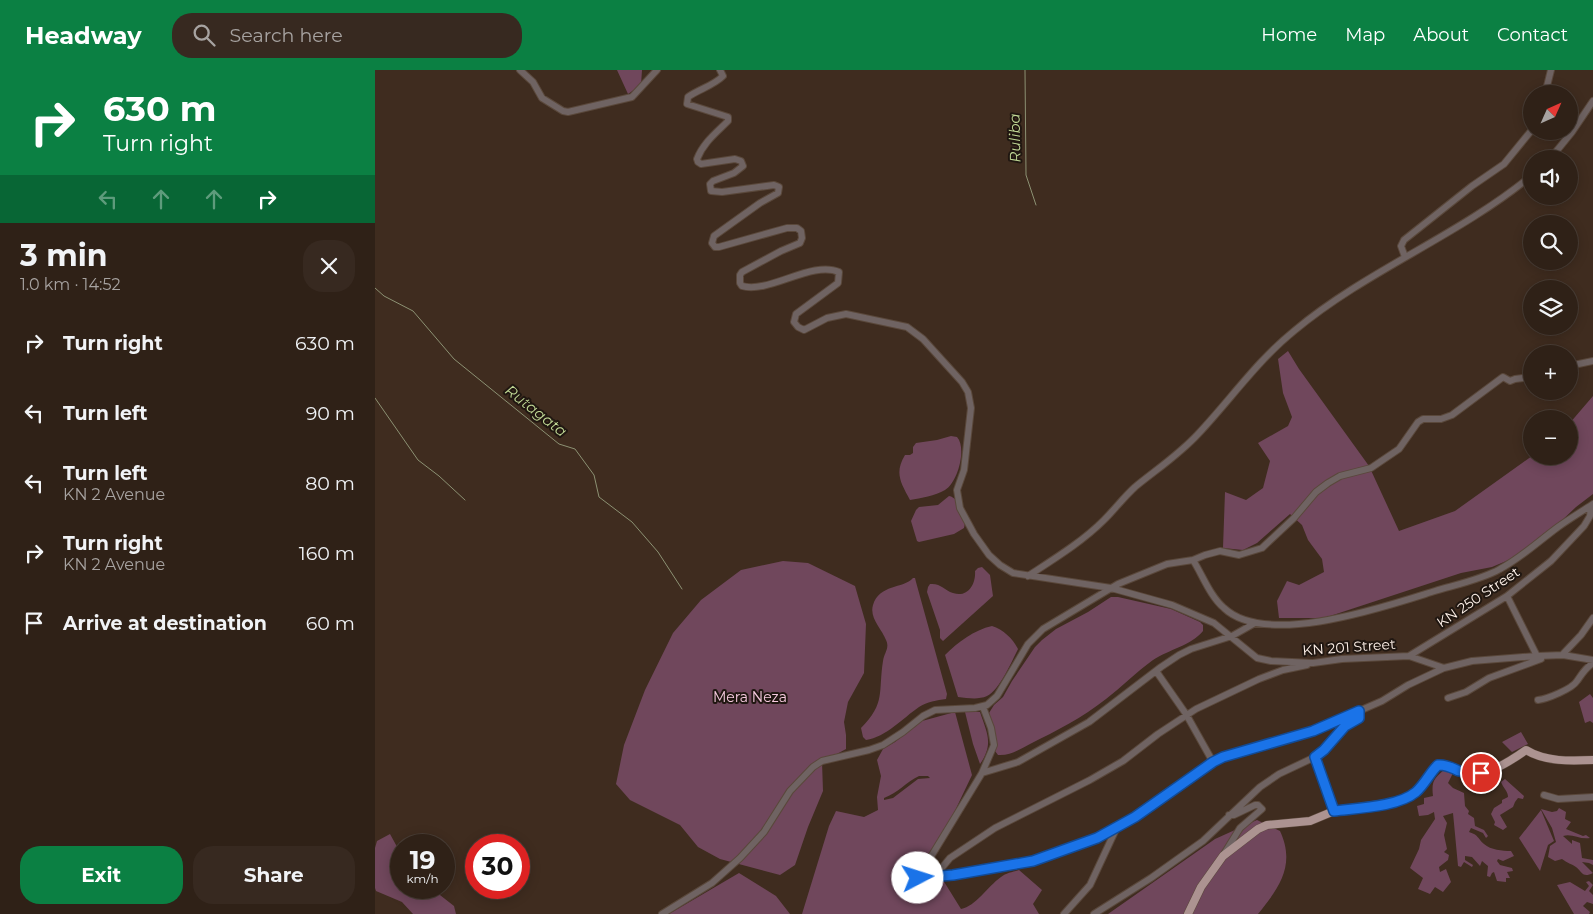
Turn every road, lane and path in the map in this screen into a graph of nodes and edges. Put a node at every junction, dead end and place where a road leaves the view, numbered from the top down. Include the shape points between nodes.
1 (520, 70) edge
2 (657, 70) edge
3 (720, 70) edge
4 (1551, 70) edge
5 (1547, 85) edge
6 (1593, 101) edge
7 (1524, 140) edge
8 (1557, 150) edge
9 (1523, 183) edge
10 (1405, 258) junction
11 (1593, 361) edge
12 (1578, 364) edge
13 (1523, 378) edge
14 (1592, 505) edge
15 (1193, 560) junction
16 (1028, 576) junction
17 (1111, 588) junction
18 (1507, 596) junction
19 (1593, 618) edge
20 (1255, 623) junction
21 (1232, 636) junction
22 (1563, 654) junction
23 (1409, 656) junction
24 (1539, 657) junction
25 (1593, 662) edge
26 (1313, 663) junction
27 (1444, 668) junction
28 (1156, 671) junction
29 (1448, 698) dead end
30 (1538, 700) dead end
31 (983, 706) junction
32 (1359, 711) junction
33 (1187, 714) junction
34 (1315, 757) junction
35 (1593, 760) edge
36 (1213, 762) junction
37 (982, 773) junction
38 (1544, 795) dead end
39 (1593, 797) edge
40 (1334, 811) junction
41 (1229, 815) junction
42 (1117, 828) junction
43 (1223, 856) junction
44 (935, 876) junction
45 (663, 914) edge
46 (1064, 914) edge
47 (1094, 914) edge
48 (1188, 914) edge

1 - 2 street via 533,82 542,98 568,112 632,97
3 - 16 street, KN 201 Street via 723,76 719,81 693,93 687,104 728,117 728,121 700,151 698,162 735,159 743,166 713,181 711,191 779,187 777,193 714,236 712,243 719,247 797,228 801,231 800,243 742,272 739,278 742,286 753,287 814,270 832,269 839,272 838,283 796,314 794,322 798,328 804,330 827,318 847,314 907,327 923,339 962,382 971,408 964,470 957,490 960,508 989,555 1013,573
4 - 5 street
6 - 8 street
7 - 10 street via 1504,164 1404,240 1401,246
9 - 10 street
10 - 16 street via 1339,298 1294,331 1263,359 1198,435 1135,487 1103,521
11 - 12 street
13 - 15 street via 1510,381 1503,377 1452,415 1418,422 1403,446 1386,458 1366,470 1340,476 1316,492 1262,548 1239,555 1220,551
14 - 18 street, KN 250 Street via 1584,526 1551,561
14 - 20 street via 1498,570 1380,608 1328,620 1300,625
15 - 17 street via 1167,564
15 - 20 street via 1224,609
16 - 17 street, KN 201 Street
17 - 21 street, KN 201 Street via 1189,612 1214,623
17 - 31 street via 1043,629 1028,644 997,696
18 - 23 street, KN 250 Street
18 - 24 street
19 - 22 street
20 - 21 street
21 - 26 street, KN 201 Street via 1257,658
21 - 28 street via 1191,649
22 - 24 street
22 - 25 street
23 - 26 street, KN 201 Street
23 - 27 street, KN 201 Street
24 - 27 street via 1472,661
24 - 29 street
25 - 30 street via 1575,683
26 - 33 street via 1283,670
27 - 32 street
28 - 33 street
28 - 37 street via 1089,722 1018,762
31 - 37 street via 994,745
31 - 45 street via 935,710 883,745 813,767 790,791 764,832 740,858 712,883
32 - 34 street via 1359,718 1345,726
32 - 36 street via 1313,731 1243,750
33 - 36 street
33 - 44 street via 1123,761 995,828 950,858
34 - 40 street
34 - 41 street via 1269,780
35 - 40 main road via 1561,760 1536,756 1526,750 1481,773 1471,774 1438,765 1424,784 1407,798
36 - 42 street
37 - 44 street via 918,879
38 - 39 street via 1558,799
40 - 43 main road via 1310,821 1267,825
41 - 43 street via 1255,805 1261,809 1240,828
41 - 47 street via 1203,841
42 - 44 street via 1033,861
42 - 46 street via 1090,885
43 - 48 main road via 1201,887

